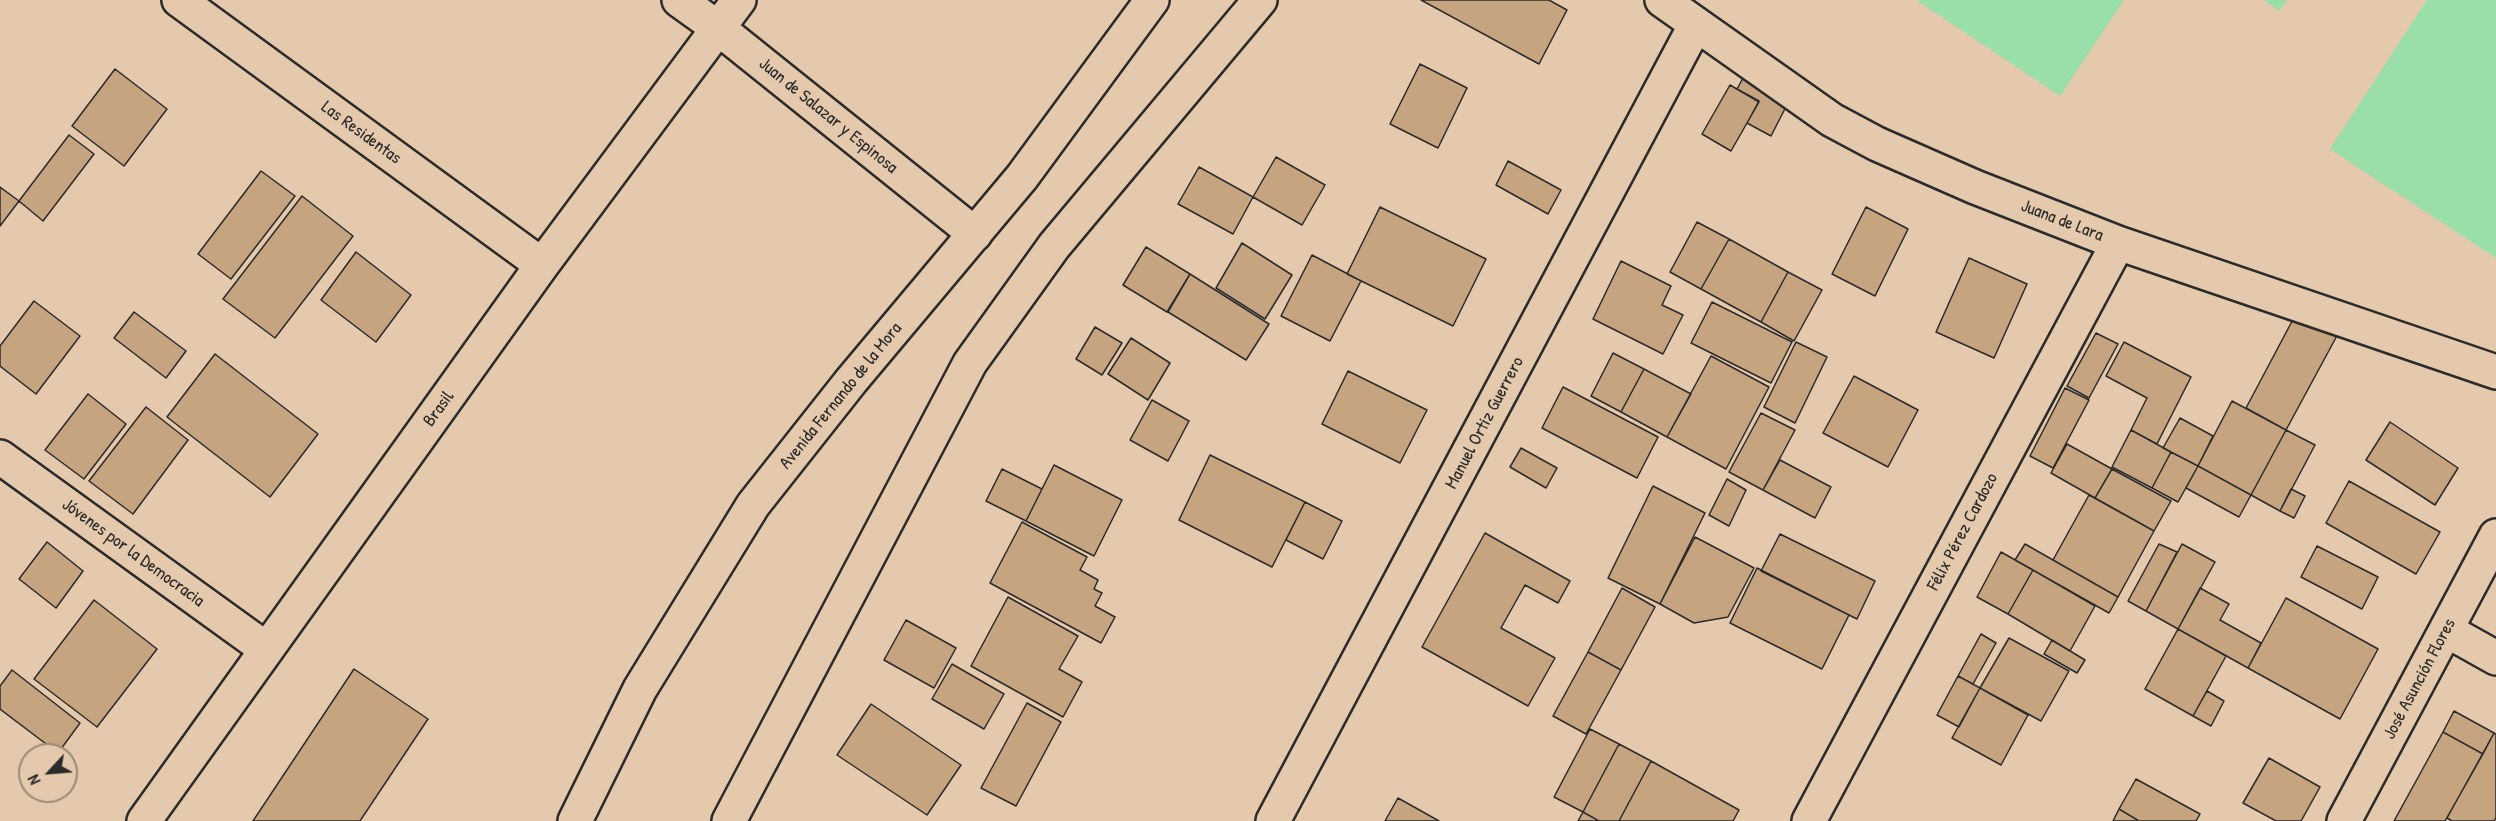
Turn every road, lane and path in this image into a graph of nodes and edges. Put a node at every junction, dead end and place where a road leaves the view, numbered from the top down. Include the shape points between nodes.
1 (179, 0) edge
2 (679, 0) edge
3 (739, 0) edge
4 (1152, 0) edge
5 (1260, 0) edge
6 (1662, 0) edge
7 (1696, 24) junction
8 (718, 28) junction
9 (975, 234) junction
10 (2118, 243) junction
11 (542, 266) junction
12 (2496, 372) edge
13 (0, 457) edge
14 (2496, 536) edge
15 (2446, 630) junction
16 (266, 650) junction
17 (2496, 657) edge
18 (144, 821) edge
19 (575, 821) edge
20 (729, 821) edge
21 (1273, 821) edge
22 (1809, 821) edge
23 (2344, 821) edge

1 - 11 street, Las Residentas
2 - 8 street, Juan de Salazar y Espinosa
3 - 8 street, Brasil
4 - 9 street, Avenida Fernando de la Mora via 1022,177
5 - 20 street via 1054,246 970,363
6 - 7 street, Juana de Lara
7 - 10 street, Juana de Lara via 1832,120 1868,139 1975,187
7 - 21 street, Manuel Ortiz Guerrero
8 - 9 street, Juan de Salazar y Espinosa
8 - 11 street, Brasil
9 - 19 street, Avenida Fernando de la Mora via 753,505 640,689
10 - 12 street, Juana de Lara
10 - 22 street, Félix Pérez Cardozo
11 - 16 street, Brasil
13 - 16 street, Jóvenes por la Democracia
14 - 15 street, José Asunción Flores
15 - 17 street
15 - 23 street, José Asunción Flores
16 - 18 street, Brasil

